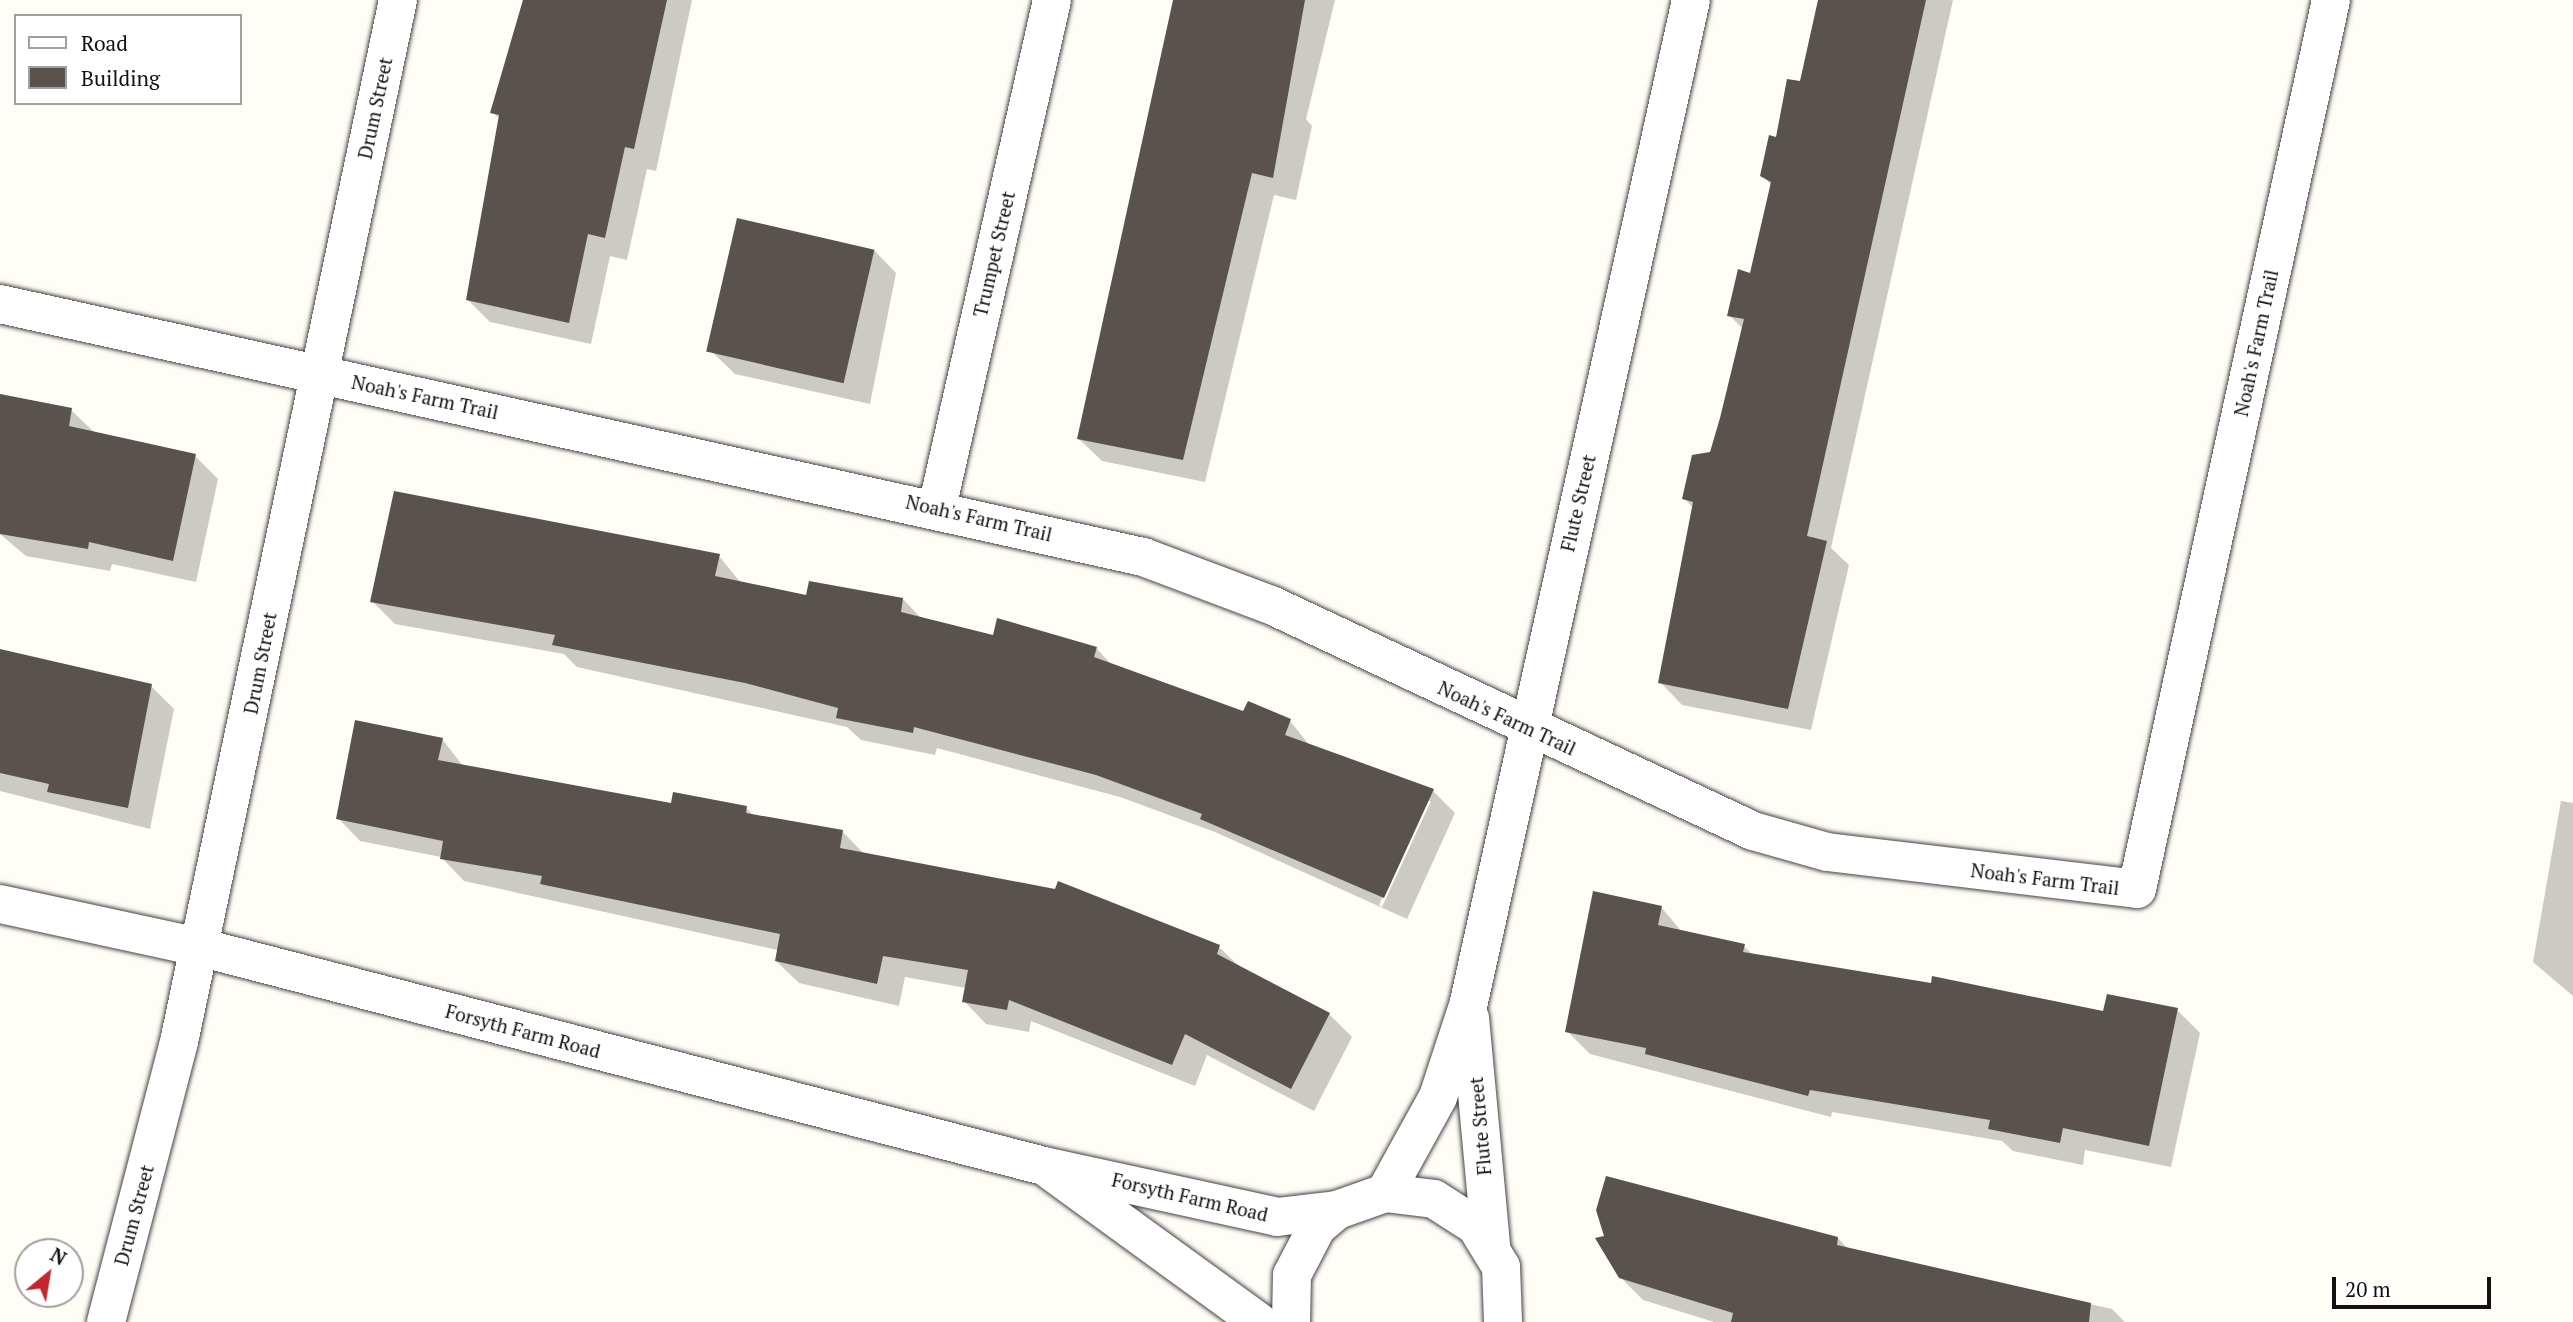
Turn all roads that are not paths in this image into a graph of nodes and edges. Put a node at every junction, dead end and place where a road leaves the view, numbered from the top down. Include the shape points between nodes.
1 (398, 0) edge
2 (1052, 0) edge
3 (1690, 0) edge
4 (2331, 0) edge
5 (0, 304) edge
6 (318, 374) junction
7 (937, 508) junction
8 (1528, 727) junction
9 (0, 904) edge
10 (195, 946) junction
11 (1468, 1006) junction
12 (1044, 1166) junction
13 (1385, 1193) junction
14 (1337, 1210) junction
15 (1491, 1246) junction
16 (1510, 1318) edge
17 (106, 1322) edge
18 (1259, 1322) edge
19 (1291, 1322) edge

1 - 6 street, Drum Street
2 - 7 street, Trumpet Street
3 - 8 street, Flute Street
4 - 8 street, Noah's Farm Trail via 2137,889 1827,852 1753,831
5 - 6 street, Noah's Farm Trail
6 - 7 street, Noah's Farm Trail
6 - 10 street, Drum Street via 248,727
7 - 8 street, Noah's Farm Trail via 1143,557 1271,605
8 - 11 street, Flute Street
9 - 10 street, Forsyth Farm Road
10 - 12 street, Forsyth Farm Road
10 - 17 street, Drum Street via 179,1042
11 - 13 street, Flute Street via 1438,1097
11 - 15 street, Flute Street
12 - 14 street, Forsyth Farm Road via 1277,1217
12 - 18 street, Forsyth Farm Road
13 - 14 street, Forsyth Farm Road
13 - 15 street via 1410,1193 1457,1210
14 - 19 street via 1301,1250 1292,1275
15 - 16 street, Flute Street

